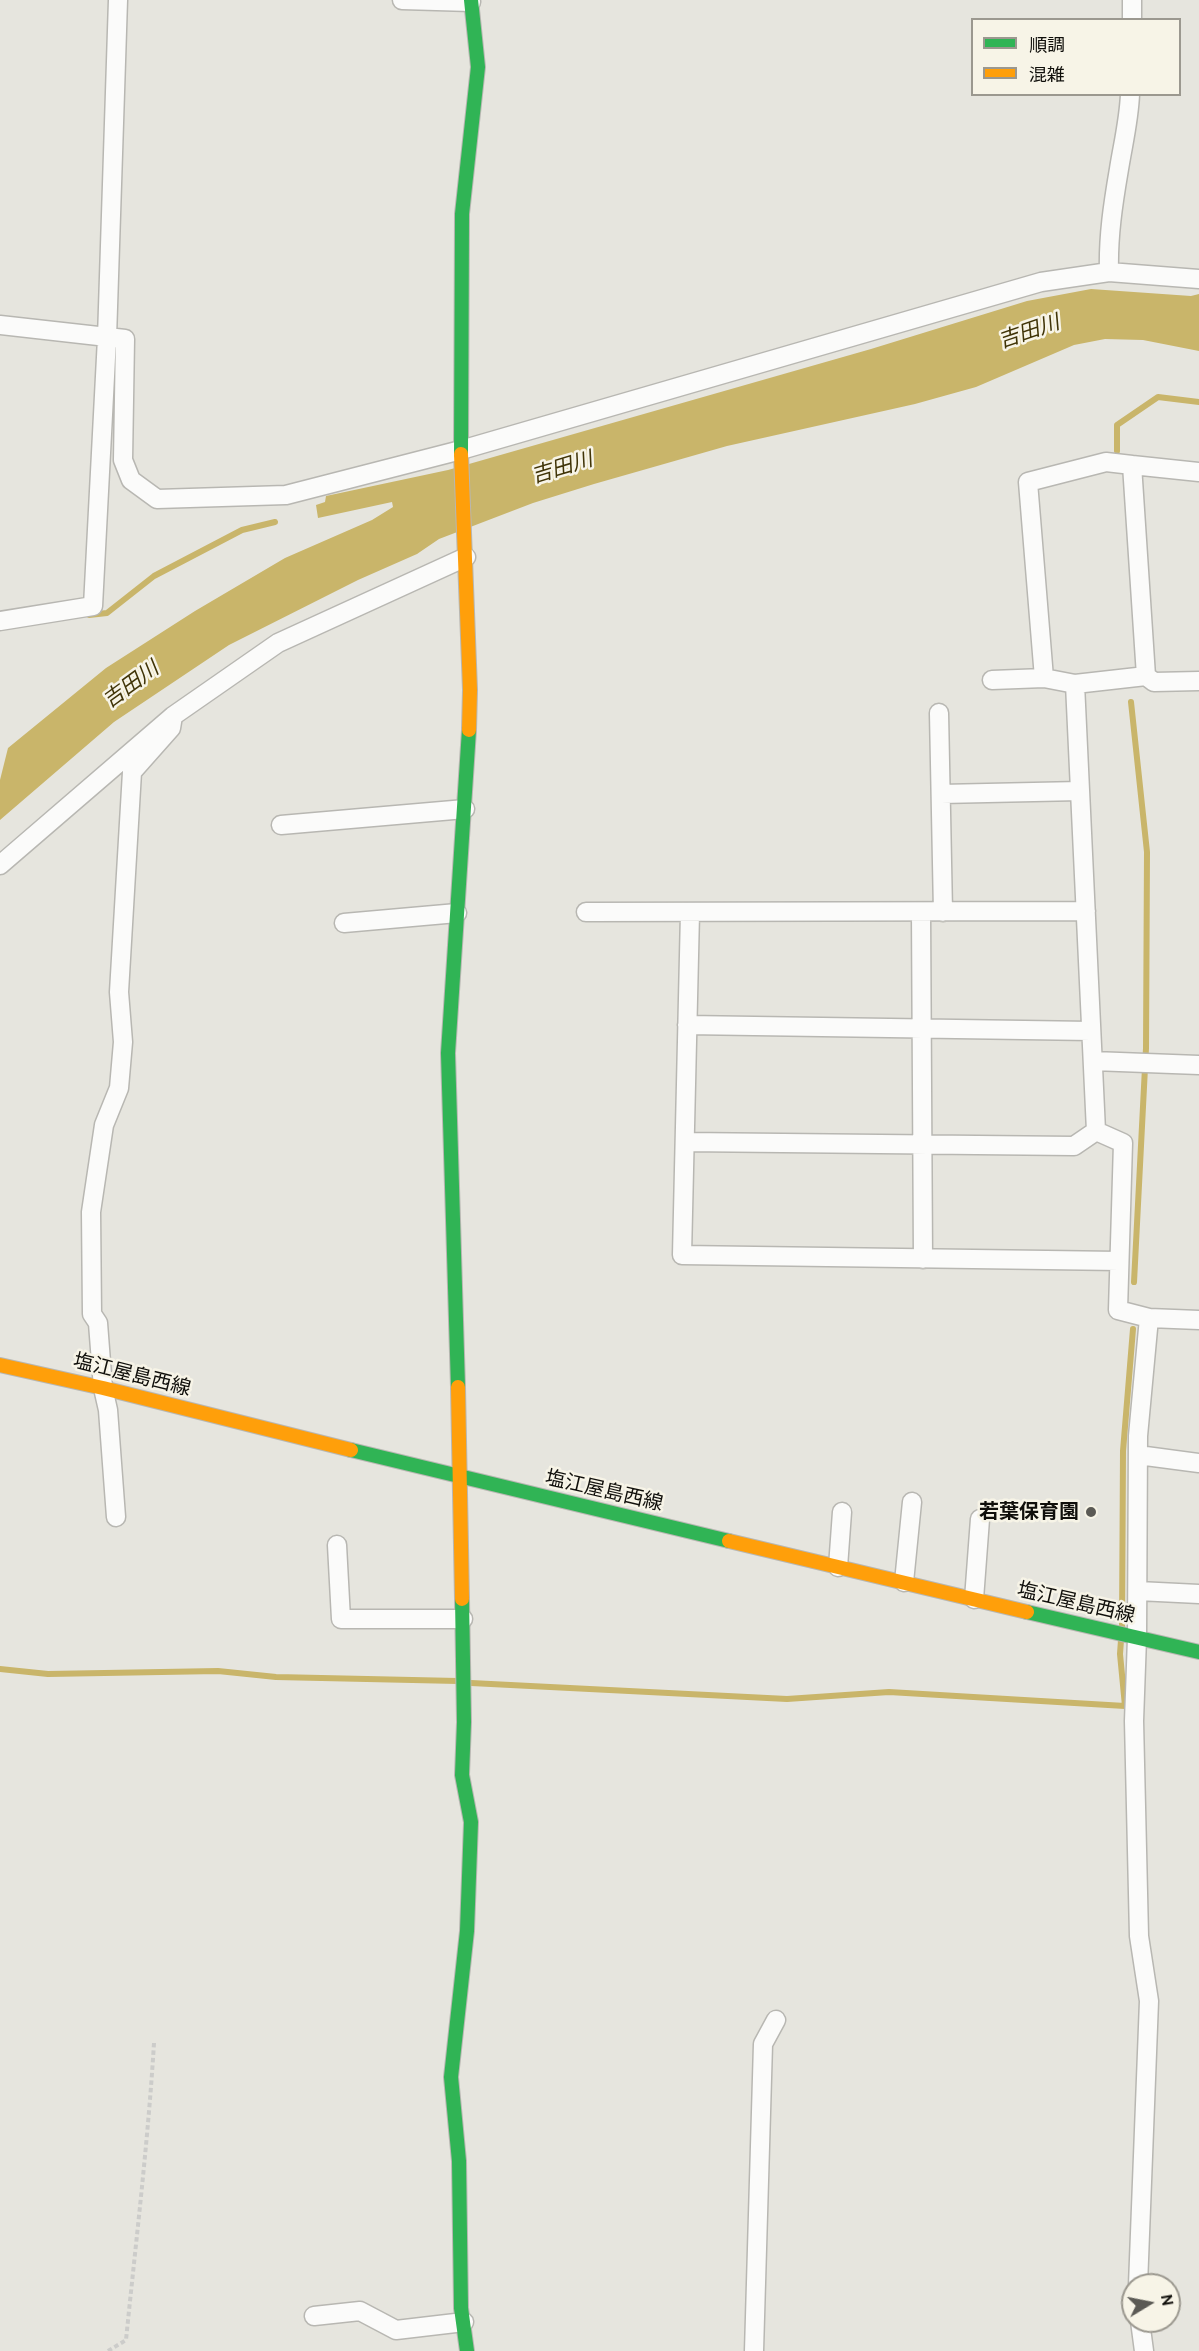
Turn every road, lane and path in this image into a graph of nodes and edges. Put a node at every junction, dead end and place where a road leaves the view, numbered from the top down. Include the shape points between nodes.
1 (118, 0) edge
2 (402, 0) edge
3 (1132, 0) edge
4 (471, 1) edge
5 (1132, 18) edge
6 (1130, 96) edge
7 (1109, 272) junction
8 (1199, 279) edge
9 (0, 325) edge
10 (107, 338) junction
11 (461, 454) junction
12 (1132, 465) junction
13 (1199, 472) edge
14 (466, 550) junction
15 (0, 621) edge
16 (1146, 676) junction
17 (1044, 678) junction
18 (992, 680) dead end
19 (1199, 681) edge
20 (1075, 684) junction
21 (939, 713) dead end
22 (173, 716) junction
23 (1080, 791) junction
24 (940, 794) junction
25 (465, 809) junction
26 (281, 825) dead end
27 (0, 865) edge
28 (1086, 911) junction
29 (586, 912) dead end
30 (921, 912) junction
31 (943, 912) junction
32 (457, 913) junction
33 (690, 913) junction
34 (344, 923) dead end
35 (687, 1025) junction
36 (921, 1028) junction
37 (1091, 1031) junction
38 (1093, 1061) junction
39 (1199, 1065) edge
40 (1096, 1131) junction
41 (685, 1142) junction
42 (922, 1144) junction
43 (923, 1259) junction
44 (1119, 1261) junction
45 (1149, 1318) junction
46 (1199, 1320) edge
47 (0, 1365) edge
48 (103, 1388) junction
49 (1138, 1455) junction
50 (1199, 1463) edge
51 (461, 1478) junction
52 (912, 1502) dead end
53 (842, 1512) dead end
54 (116, 1517) dead end
55 (980, 1519) dead end
56 (337, 1545) dead end
57 (838, 1567) junction
58 (904, 1582) junction
59 (1138, 1591) junction
60 (1199, 1594) edge
61 (974, 1599) junction
62 (463, 1618) junction
63 (1127, 1635) junction
64 (1199, 1652) edge
65 (776, 2020) dead end
66 (154, 2043) dead end
67 (1138, 2273) edge
68 (314, 2316) dead end
69 (464, 2322) junction
70 (1142, 2333) edge
71 (108, 2351) edge
72 (467, 2351) edge
73 (754, 2351) edge
74 (1144, 2351) edge

1 - 10 street
2 - 4 street
3 - 5 street
4 - 11 street via 478,67 462,214
6 - 7 street via 1108,241
7 - 8 street
7 - 11 street via 1041,282
9 - 10 street
10 - 11 street via 124,339 123,460 131,480 157,499 286,495
10 - 15 street via 93,606
11 - 14 street
12 - 13 street
12 - 16 street
12 - 17 street via 1106,462 1028,482
14 - 22 street via 278,643
14 - 25 street via 470,690
16 - 19 street via 1154,682
16 - 20 street
17 - 18 street
17 - 20 street
20 - 23 street
21 - 24 street
22 - 27 street
22 - 48 street via 171,728 132,772 130,786 119,992 123,1042 119,1088 104,1125 91,1212 92,1314 98,1323
23 - 24 street
23 - 28 street
24 - 31 street
25 - 26 street
25 - 32 street
28 - 31 street
28 - 37 street
29 - 33 street
30 - 31 street
30 - 33 street
30 - 36 street
32 - 34 street
32 - 51 street via 447,1053
33 - 35 street
35 - 36 street
35 - 41 street
36 - 37 street
36 - 42 street
37 - 38 street
38 - 39 street
38 - 40 street
40 - 42 street via 1074,1146
40 - 44 street via 1123,1143
41 - 42 street
41 - 43 street via 682,1255
42 - 43 street
43 - 44 street
44 - 45 street via 1118,1310
45 - 46 street
45 - 49 street
47 - 48 street, 塩江屋島西線
48 - 51 street, 塩江屋島西線
48 - 54 street
49 - 50 street
49 - 59 street
51 - 57 street, 塩江屋島西線
51 - 62 street
52 - 58 street
53 - 57 street
55 - 61 street
56 - 62 street via 341,1619
57 - 58 street, 塩江屋島西線
58 - 61 street, 塩江屋島西線
59 - 60 street
59 - 63 street
61 - 63 street, 塩江屋島西線
62 - 69 street via 462,1775 471,1822 467,1931 451,2077 459,2161
63 - 64 street, 塩江屋島西線
63 - 67 street via 1134,1721 1138,1936 1149,2001
65 - 73 street via 763,2044
66 - 71 path via 150,2123 126,2340
68 - 69 street via 360,2312 396,2330
69 - 72 street
70 - 74 street

